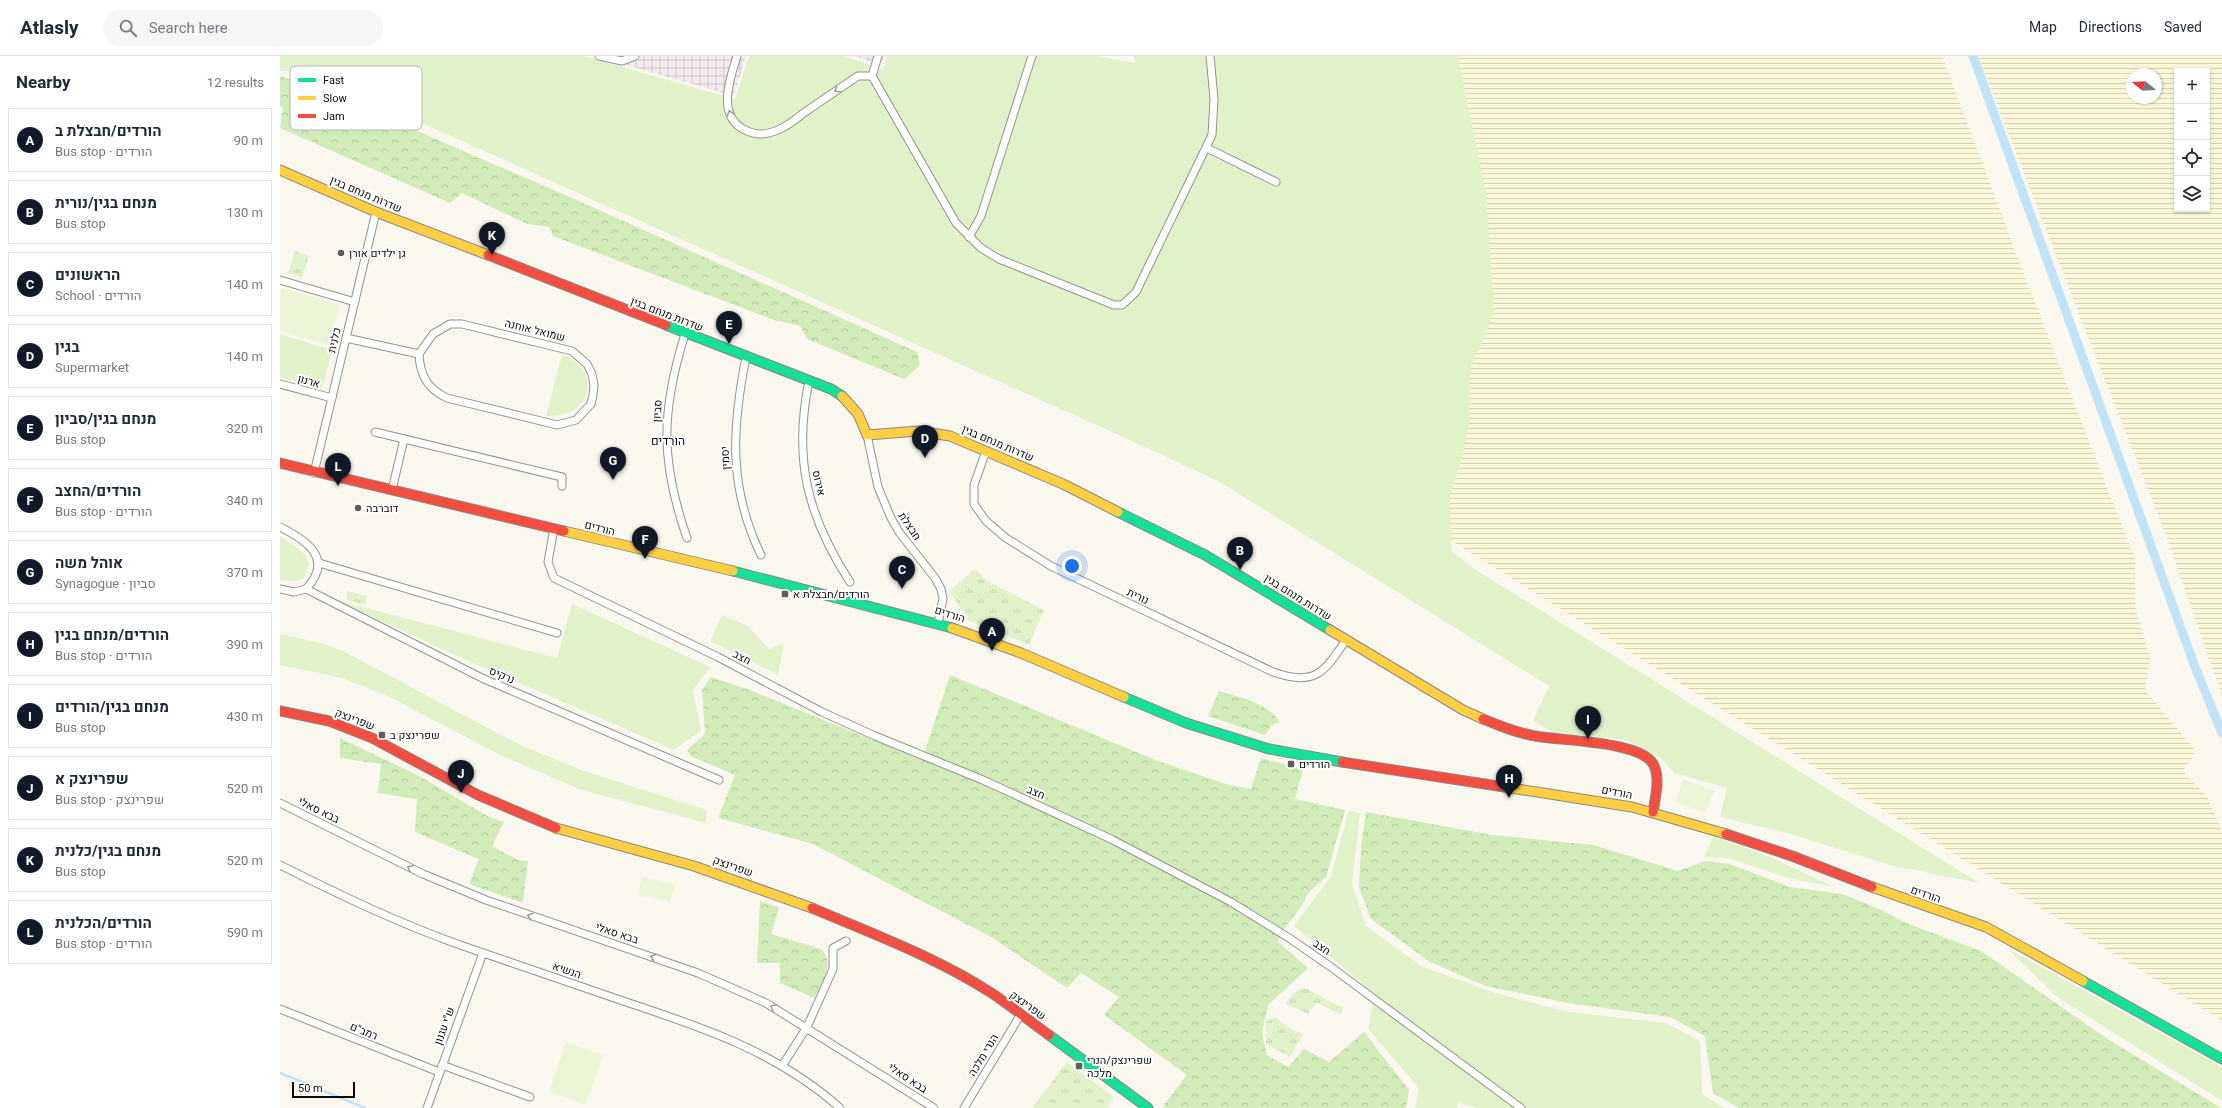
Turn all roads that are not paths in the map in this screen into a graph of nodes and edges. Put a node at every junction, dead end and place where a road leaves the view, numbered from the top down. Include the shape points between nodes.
1 (599, 56) edge
2 (635, 56) edge
3 (737, 56) edge
4 (878, 56) edge
5 (1032, 56) edge
6 (1210, 56) edge
7 (872, 76) junction
8 (1207, 148) junction
9 (280, 170) edge
10 (1276, 182) dead end
11 (376, 212) junction
12 (969, 237) junction
13 (280, 280) edge
14 (355, 302) junction
15 (686, 334) junction
16 (346, 338) junction
17 (419, 354) junction
18 (746, 357) junction
19 (809, 381) junction
20 (280, 384) edge
21 (332, 398) junction
22 (375, 432) dead end
23 (867, 436) junction
24 (404, 439) junction
25 (986, 451) junction
26 (280, 463) edge
27 (314, 473) junction
28 (562, 486) dead end
29 (392, 490) junction
30 (280, 527) edge
31 (554, 528) junction
32 (687, 538) dead end
33 (761, 555) dead end
34 (319, 563) junction
35 (850, 582) dead end
36 (280, 589) edge
37 (306, 589) junction
38 (938, 623) junction
39 (557, 633) dead end
40 (1346, 640) junction
41 (280, 711) edge
42 (719, 780) dead end
43 (280, 802) edge
44 (1653, 812) junction
45 (280, 865) edge
46 (846, 942) dead end
47 (483, 953) junction
48 (280, 1009) edge
49 (1021, 1014) junction
50 (807, 1027) junction
51 (2222, 1059) edge
52 (442, 1065) junction
53 (782, 1066) junction
54 (439, 1072) junction
55 (530, 1097) dead end
56 (427, 1108) edge
57 (840, 1108) edge
58 (934, 1108) edge
59 (964, 1108) edge
60 (1148, 1108) edge
61 (1521, 1108) edge

1 - 2 street via 622,61
7 -> 3 street via 858,76 781,129 758,135 739,128 731,118 727,101
4 - 7 street
5 - 12 street via 981,216
6 - 8 street via 1214,119 1212,136
7 - 12 street via 956,223
8 - 10 street
8 - 12 street via 1136,292 1122,305 1114,305 999,259
9 - 11 street, שדרות מנחם בגין
11 - 14 street, כלנית
11 - 15 street, שדרות מנחם בגין
13 - 14 street
14 - 16 street, כלנית
15 - 18 street, שדרות מנחם בגין
15 - 32 street, סביון via 670,392 666,450
16 - 17 street
16 - 21 street, כלנית
17 - 17 street, שמואל אוחנה via 424,379 437,393 448,398 556,425 576,420 591,404 594,385 587,364 572,351 564,348 462,324 450,324 433,334
18 - 19 street, שדרות מנחם בגין
18 - 33 street, יסמין via 736,411 735,455 741,497
19 - 23 street, שדרות מנחם בגין via 846,397 863,421
19 - 35 street, אירוס via 802,429 804,473 823,534
20 - 21 street, ארנון
21 - 27 street, כלנית
22 - 24 street
23 - 25 street, שדרות מנחם בגין via 919,431 966,441
23 - 38 street, חבצלת via 878,487 891,518 941,589 943,599
24 - 28 street via 562,477
24 - 29 street
25 - 40 street, שדרות מנחם בגין via 1104,504 1205,554
25 - 40 street, נורית via 974,490 974,504 979,514 1006,538 1051,566 1288,677 1300,679 1319,673
26 - 27 street, הורדים
27 - 29 street, הורדים
29 - 31 street, הורדים
30 - 34 street via 310,546
31 - 38 street, הורדים
31 - 61 street, חצב via 548,562 554,578 718,657 822,712 983,780 1111,839 1231,902 1330,966
34 - 37 street via 314,581
34 - 39 street
36 - 37 street via 294,592
37 - 42 street, נרקיס via 482,678
38 - 44 street, הורדים via 1020,653 1186,723 1255,745 1328,760 1610,802
40 - 44 street, שדרות מנחם בגין via 1463,710 1501,727 1535,736 1618,748 1644,755 1651,761 1655,770
41 - 49 street, שפרינצק via 329,721 372,738 478,795 558,830 694,866 843,920 964,977
50 -> 43 street, בבא סאלי via 766,1002 698,973 519,913 423,874
44 - 51 street, הורדים via 1792,856 1986,928
45 - 47 street, הנשיא via 381,914
46 - 50 street via 834,948 834,969
47 - 52 street, ש"י עגנון
47 - 53 street, הנשיא via 679,1020 747,1047
48 - 54 street, רמב"ם
49 - 59 street, הנרי מלכה
49 - 60 street, שפרינצק
50 - 53 street
50 - 58 street, בבא סאלי
52 - 54 street, ש"י עגנון
52 - 55 street
53 - 57 street, הנשיא
54 - 56 street, ש"י עגנון

